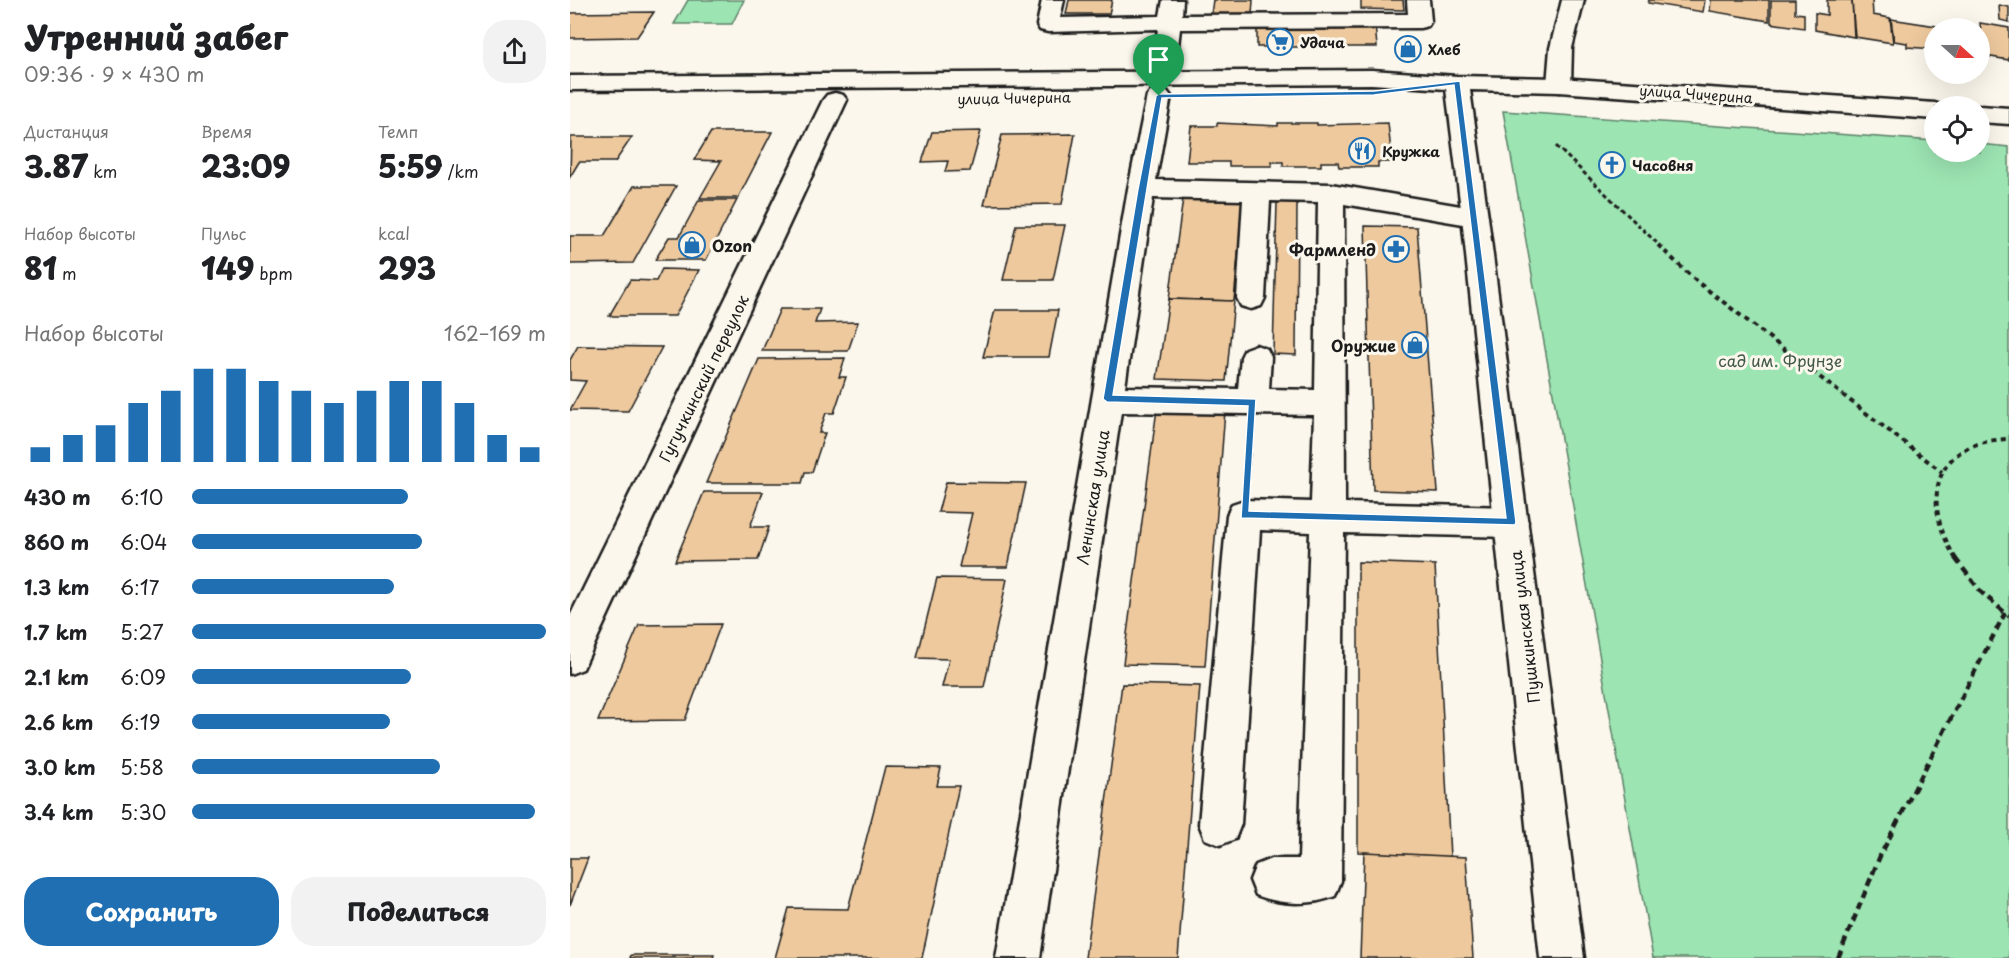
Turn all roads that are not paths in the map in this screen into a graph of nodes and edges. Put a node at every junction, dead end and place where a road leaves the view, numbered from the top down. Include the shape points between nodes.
1 (1053, 0) edge
2 (1418, 0) edge
3 (1573, 0) edge
4 (1270, 10) edge
5 (1349, 10) edge
6 (1172, 11) edge
7 (570, 82) edge
8 (1457, 83) junction
9 (1559, 85) junction
10 (1161, 88) junction
11 (835, 100) junction
12 (570, 101) edge
13 (1924, 110) edge
14 (1990, 115) edge
15 (2009, 116) edge
16 (1142, 189) junction
17 (1257, 191) junction
18 (1331, 193) junction
19 (1476, 217) junction
20 (1251, 297) dead end
21 (1256, 357) dead end
22 (1107, 399) junction
23 (1253, 402) junction
24 (1330, 403) junction
25 (1328, 518) junction
26 (1511, 522) junction
27 (570, 656) edge
28 (1220, 825) dead end
29 (1271, 880) dead end
30 (1018, 958) edge
31 (1562, 958) edge

1 - 6 main road via 1048,25
2 - 5 main road via 1420,21
3 - 9 main road via 1561,48
4 - 5 main road
4 - 6 main road
6 - 10 main road, Ленинская улица
7 - 10 main road, улица Чичерина
8 - 9 main road, улица Чичерина
8 - 10 main road, улица Чичерина via 1374,93
8 - 19 main road, Пушкинская улица
9 - 13 main road, улица Чичерина
10 - 11 main road, улица Чичерина
10 - 16 main road, Ленинская улица
11 - 12 main road, улица Чичерина
11 - 27 main road, Гугучкинский переулок
14 - 15 main road
16 - 17 main road
16 - 22 main road, Ленинская улица
17 - 18 main road
17 - 20 main road
18 - 19 main road
18 - 24 main road
19 - 26 main road, Пушкинская улица
21 - 23 main road
22 - 23 main road
22 - 30 main road, Ленинская улица
23 - 24 main road
24 - 25 main road
25 - 26 main road
25 - 28 main road via 1244,515
25 - 29 main road via 1320,881
26 - 31 main road, Пушкинская улица

